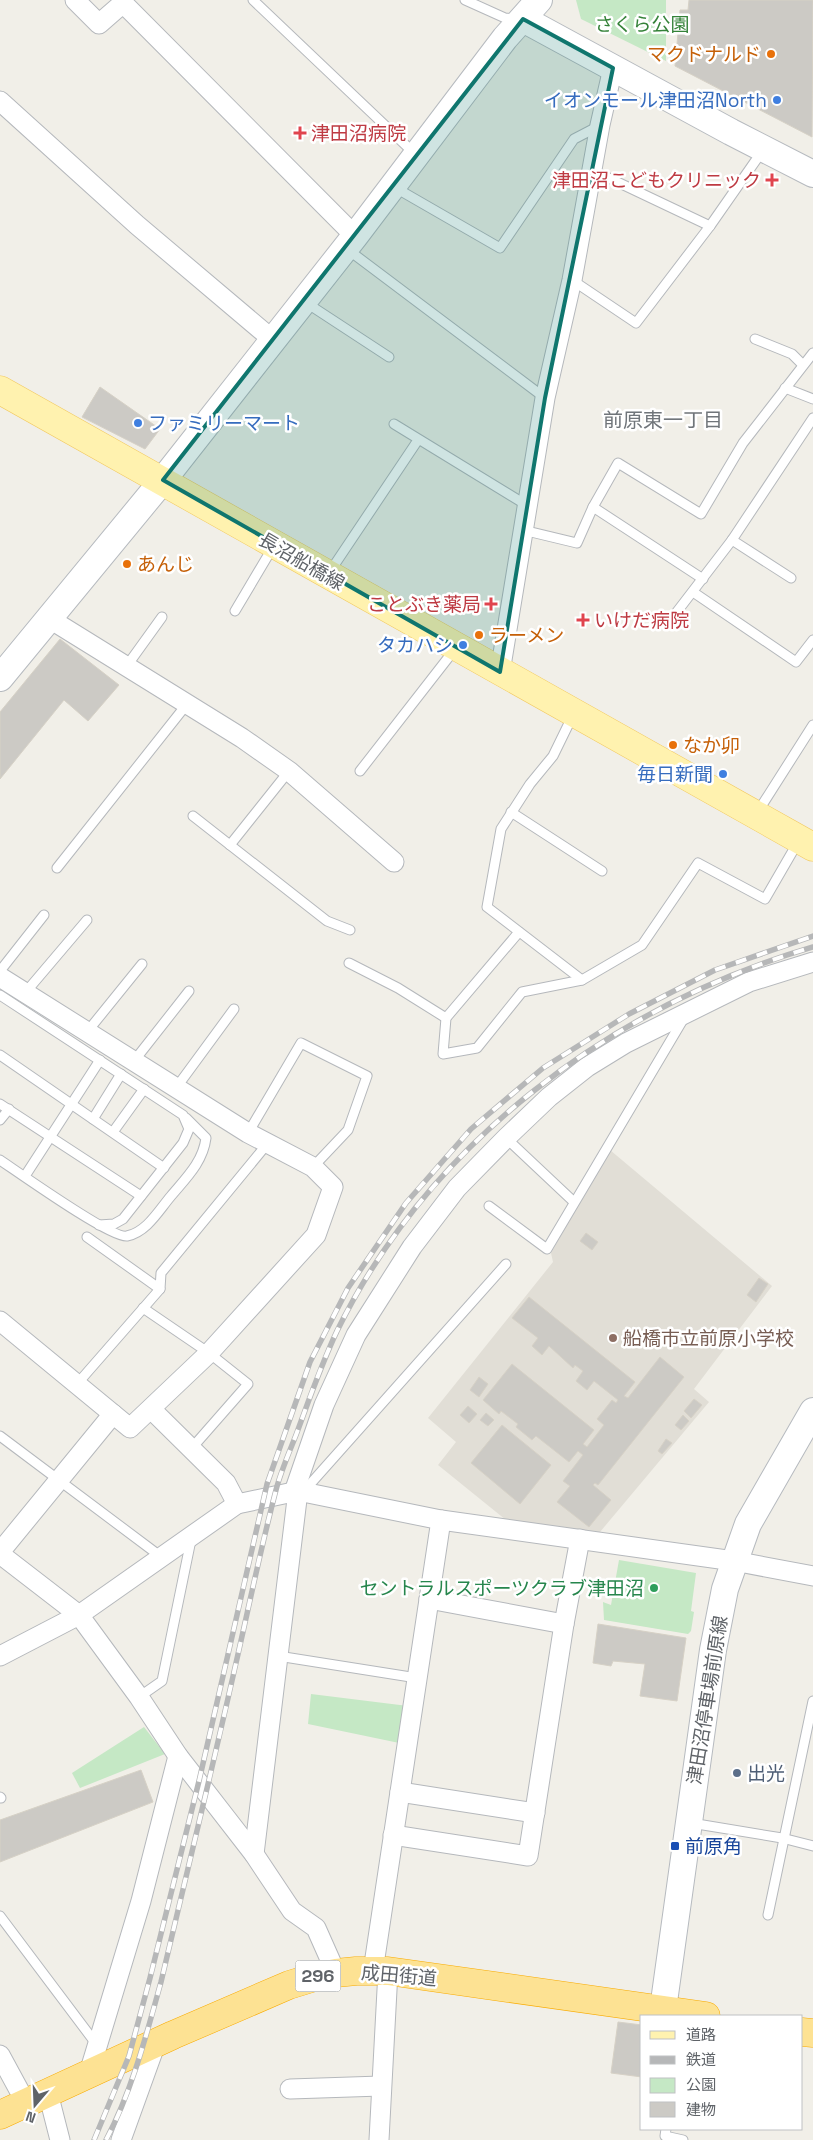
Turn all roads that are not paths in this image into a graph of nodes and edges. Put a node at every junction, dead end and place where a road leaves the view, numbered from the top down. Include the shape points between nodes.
1 (75, 0) edge
2 (253, 0) edge
3 (465, 0) edge
4 (531, 10) edge
5 (613, 68) junction
6 (2, 108) edge
7 (600, 126) junction
8 (764, 149) junction
9 (416, 155) junction
10 (592, 170) junction
11 (813, 174) edge
12 (394, 187) junction
13 (710, 226) junction
14 (351, 242) junction
15 (572, 280) junction
16 (304, 301) junction
17 (755, 339) dead end
18 (273, 340) junction
19 (813, 353) edge
20 (388, 357) dead end
21 (803, 366) junction
22 (785, 388) junction
23 (0, 390) edge
24 (545, 398) junction
25 (813, 399) edge
26 (813, 418) edge
27 (394, 424) dead end
28 (418, 440) junction
29 (163, 480) junction
30 (528, 506) junction
31 (593, 507) junction
32 (523, 530) junction
33 (732, 540) junction
34 (274, 545) junction
35 (328, 575) junction
36 (791, 578) dead end
37 (702, 579) junction
38 (693, 592) junction
39 (234, 611) dead end
40 (676, 614) dead end
41 (162, 617) dead end
42 (50, 619) junction
43 (813, 640) edge
44 (455, 648) junction
45 (126, 667) junction
46 (500, 672) junction
47 (0, 678) edge
48 (187, 704) junction
49 (573, 715) junction
50 (813, 725) edge
51 (289, 770) junction
52 (360, 771) dead end
53 (511, 812) junction
54 (755, 815) junction
55 (193, 816) dead end
56 (806, 844) edge
57 (230, 845) junction
58 (394, 862) dead end
59 (57, 868) dead end
60 (602, 871) dead end
61 (44, 915) dead end
62 (87, 920) dead end
63 (350, 930) dead end
64 (519, 932) junction
65 (813, 962) edge
66 (349, 963) dead end
67 (142, 964) dead end
68 (0, 971) edge
69 (0, 977) edge
70 (582, 980) junction
71 (189, 991) dead end
72 (26, 993) junction
73 (0, 995) edge
74 (234, 1009) dead end
75 (687, 1012) junction
76 (446, 1018) junction
77 (87, 1032) junction
78 (0, 1055) edge
79 (100, 1060) junction
80 (127, 1068) junction
81 (176, 1088) junction
82 (144, 1089) junction
83 (0, 1104) edge
84 (72, 1104) junction
85 (9, 1109) junction
86 (183, 1116) junction
87 (93, 1119) junction
88 (0, 1120) edge
89 (113, 1132) junction
90 (248, 1134) junction
91 (51, 1136) junction
92 (506, 1138) junction
93 (268, 1144) junction
94 (0, 1160) edge
95 (313, 1167) junction
96 (164, 1168) junction
97 (25, 1176) junction
98 (141, 1196) junction
99 (574, 1202) junction
100 (489, 1206) dead end
101 (100, 1225) junction
102 (87, 1237) dead end
103 (506, 1264) dead end
104 (160, 1289) junction
105 (144, 1308) junction
106 (0, 1321) edge
107 (209, 1353) junction
108 (77, 1384) junction
109 (151, 1408) junction
110 (813, 1411) edge
111 (113, 1414) junction
112 (0, 1436) edge
113 (191, 1449) junction
114 (59, 1480) junction
115 (299, 1492) junction
116 (238, 1504) junction
117 (441, 1520) junction
118 (192, 1534) junction
119 (580, 1539) junction
120 (0, 1553) edge
121 (160, 1556) junction
122 (734, 1561) junction
123 (813, 1576) edge
124 (429, 1599) junction
125 (78, 1615) junction
126 (564, 1624) junction
127 (0, 1656) edge
128 (278, 1656) junction
129 (417, 1678) junction
130 (139, 1697) junction
131 (813, 1701) edge
132 (178, 1756) junction
133 (400, 1792) junction
134 (535, 1813) junction
135 (689, 1823) junction
136 (393, 1836) junction
137 (782, 1838) junction
138 (813, 1846) edge
139 (254, 1854) junction
140 (768, 1915) dead end
141 (0, 1916) edge
142 (380, 1971) junction
143 (336, 1973) junction
144 (682, 2013) edge
145 (156, 2042) junction
146 (97, 2045) junction
147 (0, 2055) edge
148 (90, 2073) junction
149 (381, 2086) junction
150 (290, 2090) dead end
151 (37, 2098) junction
152 (0, 2115) edge
153 (666, 2130) edge
154 (60, 2140) edge
155 (121, 2140) edge
156 (379, 2140) edge
157 (683, 2140) edge

1 - 14 street via 99,24 123,3
2 - 9 lane
3 - 4 lane via 504,18
4 - 5 street
4 - 9 street via 505,38
5 - 7 street
5 - 8 street
6 - 18 street
7 - 10 street
7 - 12 lane via 574,139 500,248
8 - 11 street
8 - 13 lane
9 - 12 street
10 - 13 lane
10 - 15 street
12 - 14 street
13 - 15 lane via 636,323
14 - 16 street
14 - 24 lane
15 - 24 street
16 - 18 street
16 - 20 lane
17 - 21 lane via 792,354
18 - 29 street
19 - 21 lane
21 - 22 lane
22 - 25 lane
22 - 31 lane via 742,443 701,514 618,462
23 - 29 main road, 長沼船橋線
24 - 30 street
26 - 33 lane
27 - 28 lane
28 - 30 lane
28 - 35 lane
29 - 34 main road, 長沼船橋線
29 - 42 street
30 - 32 street
31 - 32 lane via 577,543
31 - 37 lane
32 - 46 street
33 - 36 lane
33 - 37 lane
34 - 35 main road, 長沼船橋線
34 - 39 lane
35 - 44 main road, 長沼船橋線
37 - 38 lane
38 - 40 lane
38 - 43 lane via 796,662
41 - 45 lane
42 - 45 street
42 - 47 street
44 - 46 main road, 長沼船橋線
44 - 52 lane
45 - 48 street
46 - 49 main road, 長沼船橋線
48 - 51 street
48 - 59 lane
49 - 53 lane via 554,756
49 - 54 main road, 長沼船橋線
50 - 54 lane
51 - 57 lane
51 - 58 street
53 - 60 lane
53 - 64 lane via 502,829 487,908
54 - 56 main road, 長沼船橋線
55 - 57 lane
56 - 70 lane via 765,899 698,863 642,946
57 - 63 lane via 327,921
61 - 68 lane
62 - 72 lane
64 - 70 lane
64 - 76 lane
65 - 75 street via 749,982
66 - 76 lane
67 - 77 lane
69 - 72 street
70 - 76 lane via 522,992 477,1048 443,1054
71 - 80 lane
72 - 77 street
73 - 79 lane
74 - 81 lane
75 - 92 street via 626,1043 587,1068 549,1097
75 - 99 lane
77 - 80 street
78 - 84 lane
79 - 80 lane
79 - 84 lane
80 - 81 street
80 - 82 lane
80 - 87 lane
81 - 90 street
82 - 86 lane
82 - 89 lane
83 - 85 lane
84 - 87 lane
84 - 91 lane
85 - 88 lane
85 - 91 lane
86 - 96 lane via 189,1129 183,1143
86 - 101 lane via 206,1138 198,1163 148,1224 124,1236
87 - 89 lane
89 - 96 lane
90 - 93 street
90 - 95 lane via 301,1043 367,1076 348,1130
91 - 97 lane
91 - 98 lane
92 - 99 lane
92 - 115 street via 457,1188 412,1247 356,1336 324,1405
93 - 95 street
93 - 104 lane via 160,1273
94 - 97 lane
95 - 107 street via 333,1187 316,1234
96 - 98 lane
97 - 101 lane
98 - 101 lane via 123,1219 114,1224
99 - 100 lane via 546,1249
102 - 104 lane
103 - 115 lane
104 - 105 lane
105 - 107 lane
105 - 108 lane
106 - 108 street
107 - 109 street
107 - 113 lane via 248,1384
108 - 111 street
109 - 111 street via 130,1428
109 - 113 street
110 - 122 street, 津田沼停車場前原線 via 748,1524
111 - 114 street
112 - 114 lane
113 - 116 street via 226,1483
114 - 120 street
114 - 121 lane
115 - 116 street
115 - 117 street
115 - 128 street
116 - 118 street
117 - 119 street
117 - 124 street
118 - 121 street
118 - 130 lane via 162,1681
119 - 122 street
119 - 126 street
120 - 125 street
121 - 125 street
122 - 123 street
122 - 135 street, 津田沼停車場前原線 via 713,1650
124 - 126 street
124 - 129 street
125 - 127 street
125 - 130 street
126 - 134 street
128 - 129 lane
128 - 139 street
129 - 133 street
130 - 132 street
131 - 137 lane
132 - 139 street
132 - 146 street via 140,1901
133 - 134 street
133 - 136 street
134 - 136 street via 528,1856
135 - 137 lane
135 - 144 street, 津田沼停車場前原線
136 - 142 street
137 - 138 lane
137 - 140 lane
139 - 143 street via 292,1911 316,1928
141 - 146 lane
142 - 143 highway, 成田街道 / 296
142 - 144 highway, 成田街道 / 296
142 - 149 street
143 - 145 highway, 成田街道 / 296 via 289,1985
145 - 148 highway, 成田街道 / 296
145 - 155 street
146 - 148 street
147 - 151 street
148 - 151 highway, 成田街道 / 296
149 - 150 street
149 - 156 street
151 - 152 highway, 成田街道 / 296
151 - 154 street
153 - 157 lane via 665,2136

